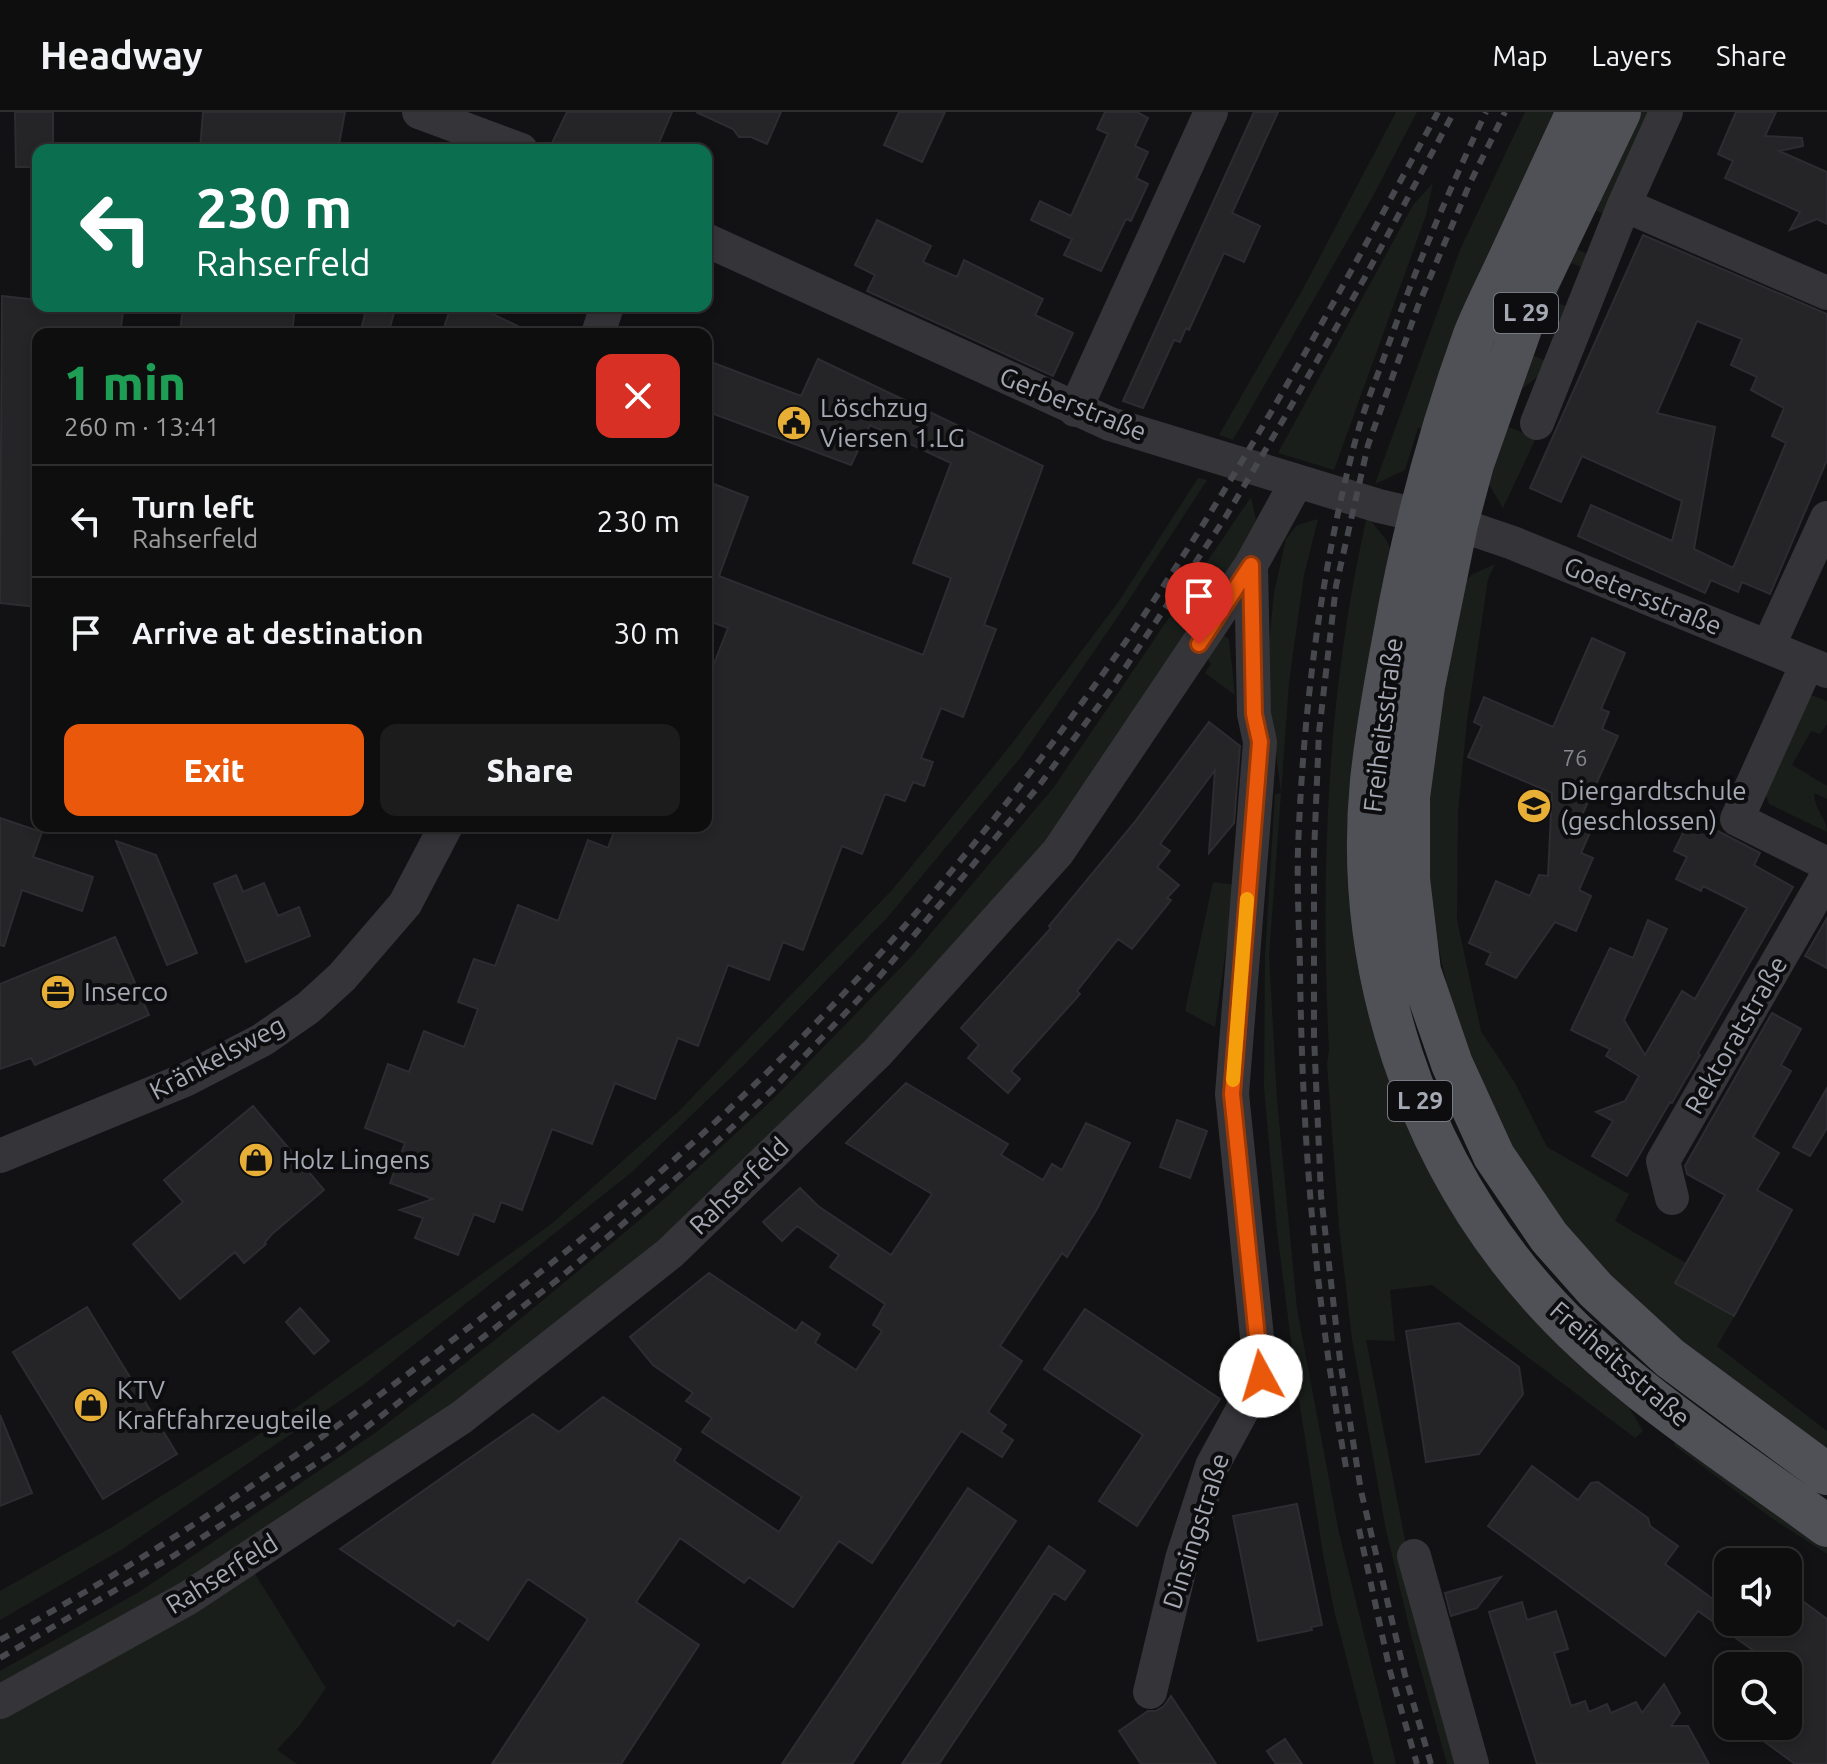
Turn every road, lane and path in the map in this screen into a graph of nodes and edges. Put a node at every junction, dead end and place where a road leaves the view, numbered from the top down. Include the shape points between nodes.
1 (419, 112) edge
2 (1211, 112) edge
3 (1577, 112) edge
4 (1620, 112) edge
5 (1666, 112) edge
6 (505, 144) edge
7 (1624, 205) junction
8 (712, 243) edge
9 (1827, 293) edge
10 (1075, 410) junction
11 (1537, 423) dead end
12 (1297, 481) junction
13 (1827, 518) edge
14 (1438, 519) junction
15 (1251, 565) junction
16 (1768, 647) junction
17 (1817, 667) edge
18 (443, 832) edge
19 (1827, 864) edge
20 (1827, 876) edge
21 (0, 1156) edge
22 (1672, 1198) dead end
23 (1827, 1474) edge
24 (1827, 1526) edge
25 (1414, 1556) dead end
26 (1150, 1692) dead end
27 (0, 1702) edge
28 (1472, 1764) edge

1 - 6 street
2 - 10 street
3 - 14 main road, Freiheitsstraße / L 29 via 1475,333
4 - 14 main road, Freiheitsstraße / L 29 via 1535,289 1473,464
5 - 7 street
7 - 9 street
7 - 11 street
8 - 10 street, Gerberstraße
10 - 12 street, Gerberstraße
12 - 14 street, Gerberstraße
12 - 15 street, Rahserfeld
13 - 16 street
14 - 16 street, Goetersstraße via 1513,543
14 - 23 main road, Freiheitsstraße / L 29 via 1409,797 1409,879 1420,971 1452,1064 1494,1156 1549,1237 1596,1290 1670,1358
14 - 24 main road, Freiheitsstraße / L 29 via 1388,665 1371,783 1371,894 1380,971 1402,1060 1442,1155 1486,1227 1540,1296 1646,1392
15 - 26 street, Dinsingstraße via 1254,714 1260,742 1232,1094 1261,1376 1212,1466 1182,1559
15 - 27 street, Rahserfeld via 1058,852 877,1053 670,1253 462,1417 188,1598
16 - 17 street, Goetersstraße
17 - 19 street via 1737,819
18 - 21 street, Kränkelsweg via 405,904 308,1008 262,1040 187,1079
20 - 22 street, Rektoratstraße via 1663,1161
25 - 28 street

